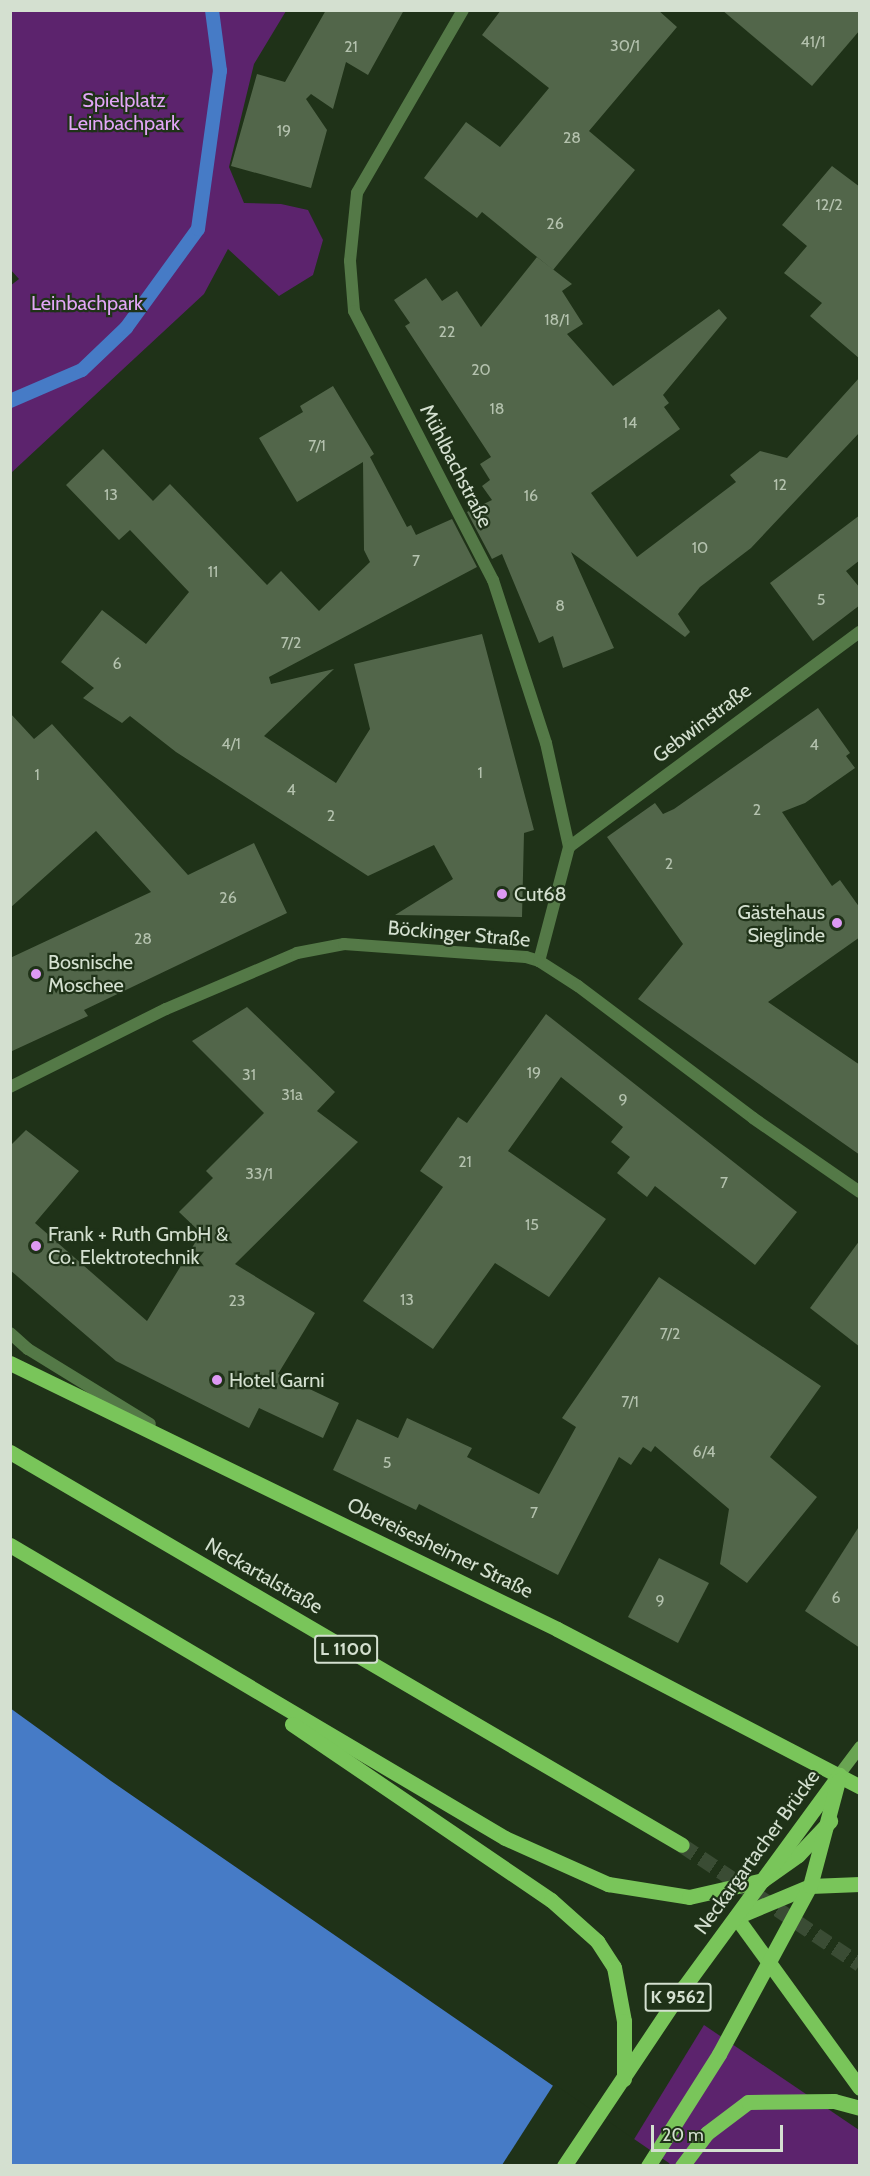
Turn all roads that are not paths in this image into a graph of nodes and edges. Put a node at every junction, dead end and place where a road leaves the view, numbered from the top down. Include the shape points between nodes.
1 (463, 10) edge
2 (860, 632) edge
3 (569, 847) junction
4 (539, 961) junction
5 (10, 1088) edge
6 (860, 1192) edge
7 (10, 1333) edge
8 (10, 1363) edge
9 (187, 1447) junction
10 (10, 1452) edge
11 (10, 1545) edge
12 (180, 1649) junction
13 (860, 1746) edge
14 (839, 1776) junction
15 (860, 1787) edge
16 (830, 1821) junction
17 (682, 1845) tunnel mouth
18 (763, 1880) junction
19 (860, 1884) edge
20 (810, 1886) junction
21 (736, 1917) junction
22 (769, 1966) junction
23 (624, 2079) junction
24 (860, 2088) edge
25 (860, 2108) edge
26 (564, 2166) edge
27 (648, 2166) edge
28 (682, 2166) edge

1 - 3 street, Mühlbachstraße via 357,193 350,261 354,311 493,580 546,743
2 - 3 street, Gebwinstraße
3 - 4 street, Mühlbachstraße
4 - 5 street, Böckinger Straße via 344,944 297,953 166,1009
4 - 6 street, Böckinger Straße
7 - 9 street, Obereisesheimer Straße via 28,1349
8 - 9 main road
9 - 14 main road, Obereisesheimer Straße via 557,1629
10 - 17 main road, Neckartalstraße / L 1100
11 - 12 main road
12 - 18 main road via 506,1838 608,1884 688,1897
12 - 23 main road via 551,1900 597,1941 614,1967 624,2021
13 - 14 main road, K 9562
14 - 15 main road, Obereisesheimer Straße
14 - 16 main road, Neckargartacher Brücke / K 9562
14 - 18 main road, Neckargartacher Brücke / K 9562
16 - 18 main road via 798,1855
16 - 20 main road, Neckargartacher Brücke / K 9562
18 - 21 main road, Neckargartacher Brücke / K 9562
19 - 20 main road
20 - 21 main road
20 - 22 main road, Neckargartacher Brücke / K 9562
21 - 22 main road
21 - 23 main road, Neckargartacher Brücke / K 9562
22 - 24 main road
22 - 27 main road, Neckargartacher Brücke / K 9562
23 - 26 main road, Neckargartacher Brücke / K 9562
25 - 28 main road via 834,2101 748,2102 707,2133

